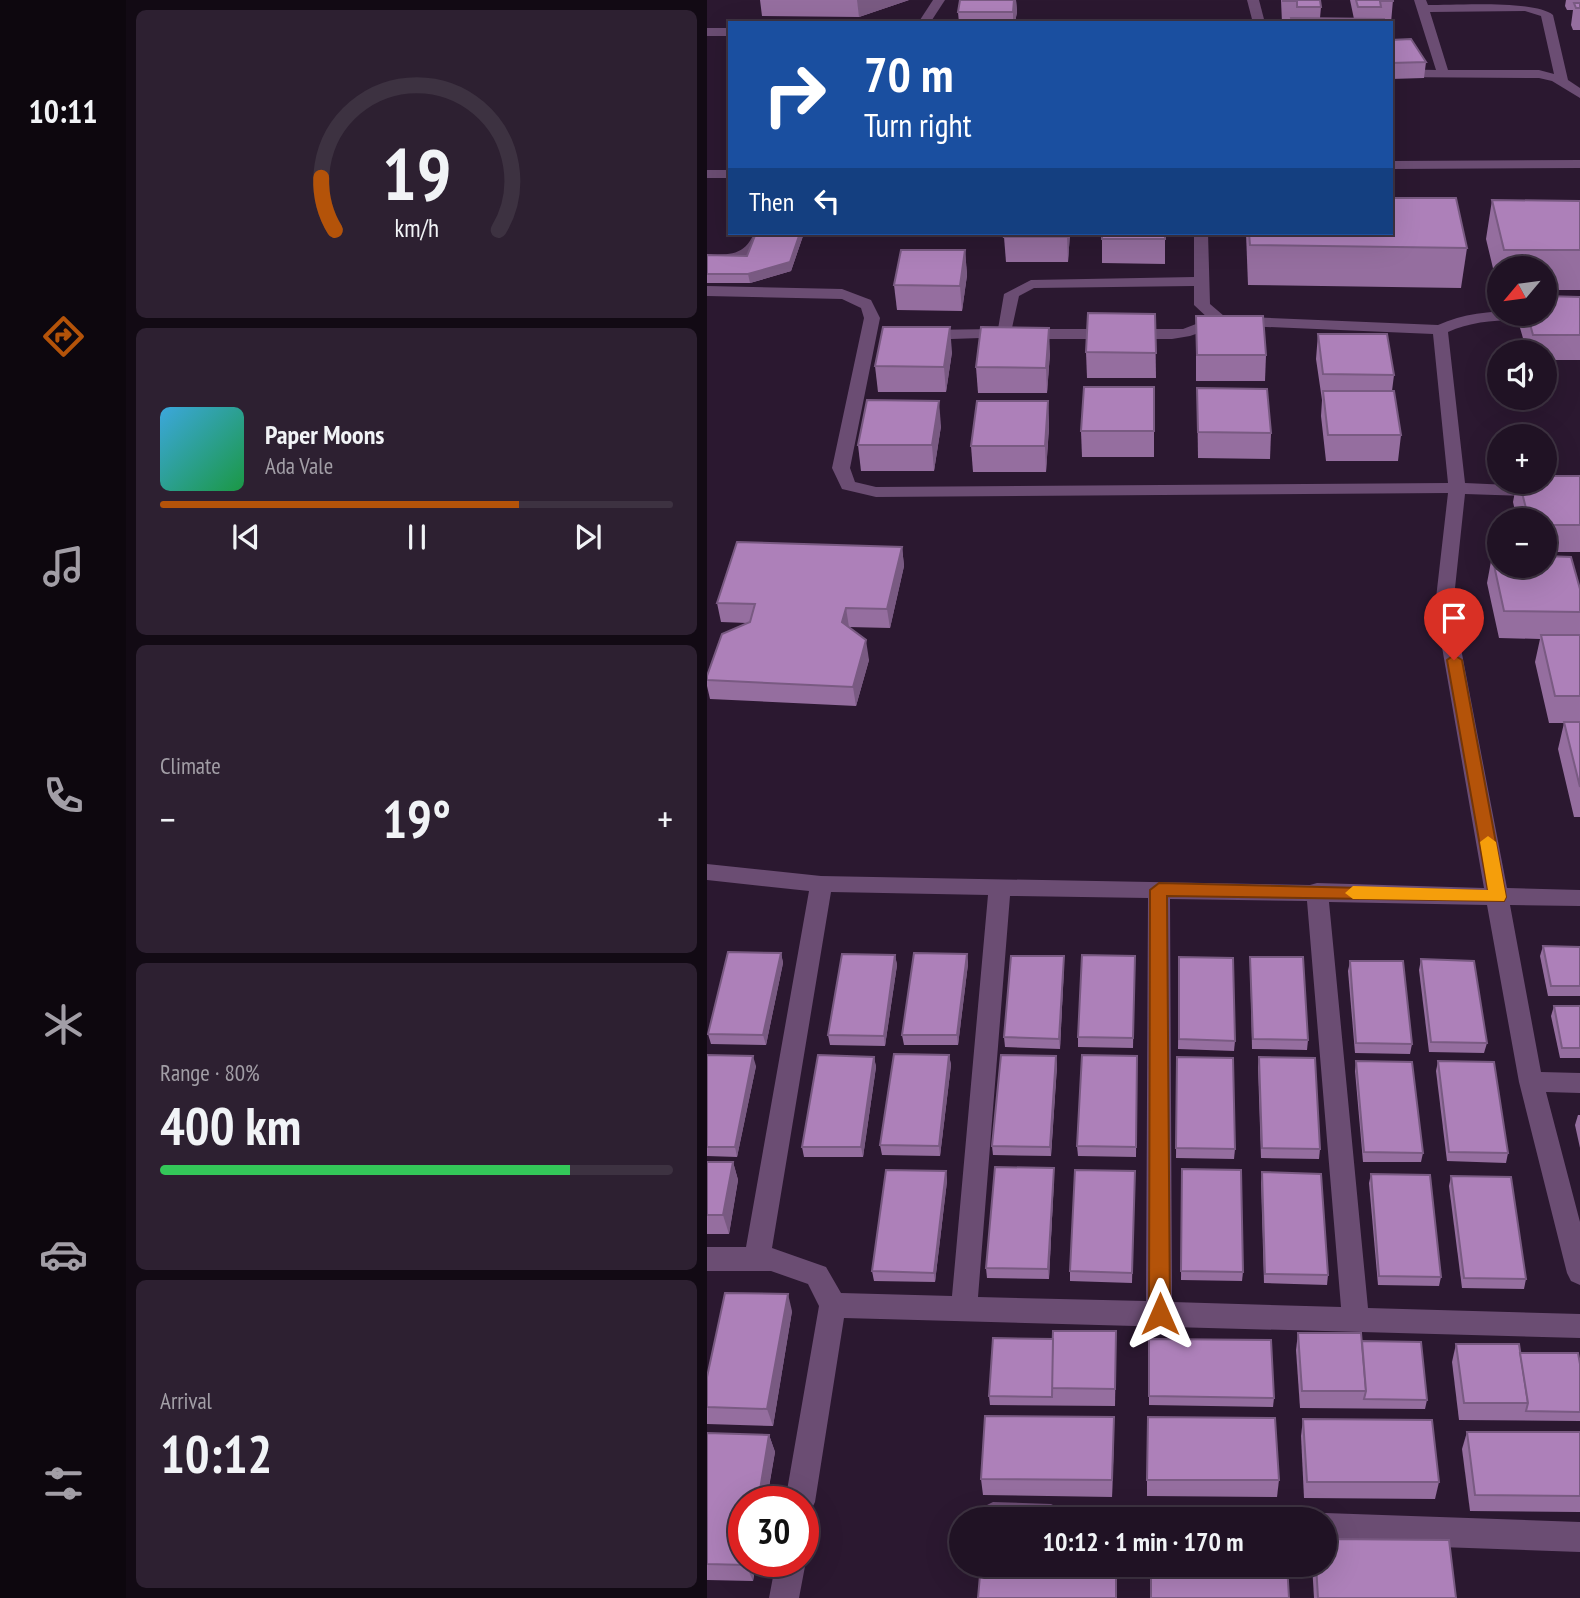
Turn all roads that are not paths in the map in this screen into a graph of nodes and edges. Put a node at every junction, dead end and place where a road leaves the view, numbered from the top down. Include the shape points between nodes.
1 (939, 0) edge
2 (1253, 0) edge
3 (1421, 4) edge
4 (925, 21) edge
5 (1258, 21) edge
6 (707, 32) edge
7 (728, 32) edge
8 (1393, 73) edge
9 (1443, 73) junction
10 (1562, 81) junction
11 (1580, 94) edge
12 (1580, 164) edge
13 (1393, 165) edge
14 (707, 174) edge
15 (728, 174) edge
16 (760, 235) edge
17 (1201, 235) edge
18 (707, 260) edge
19 (1202, 281) junction
20 (707, 291) edge
21 (1580, 318) edge
22 (1220, 320) junction
23 (1440, 330) junction
24 (1005, 334) junction
25 (909, 335) edge
26 (1457, 488) junction
27 (1580, 493) edge
28 (707, 872) edge
29 (821, 884) junction
30 (1000, 887) junction
31 (1159, 890) junction
32 (1317, 891) junction
33 (1498, 897) junction
34 (1580, 898) edge
35 (1531, 1082) junction
36 (1580, 1083) edge
37 (707, 1259) edge
38 (757, 1259) junction
39 (1579, 1265) edge
40 (833, 1305) junction
41 (964, 1308) junction
42 (1160, 1314) junction
43 (1356, 1319) junction
44 (1580, 1326) edge
45 (803, 1486) edge
46 (1337, 1528) edge
47 (1580, 1537) edge
48 (788, 1577) edge
49 (785, 1598) edge

1 - 4 street
2 - 5 street
3 - 9 street
3 - 10 street via 1541,10 1547,15
6 - 7 street
8 - 9 street
9 - 10 street via 1530,73
10 - 11 street
12 - 13 street
14 - 15 street
16 - 18 street via 754,250 745,255
17 - 19 street
19 - 22 street via 1202,306
19 - 24 street via 1031,284 1012,294
20 - 26 street via 842,295 860,298 870,308 875,335 841,468 848,485 876,492
21 - 23 street via 1471,318
22 - 23 street
22 - 24 street via 1185,333
23 - 26 street
24 - 25 street
26 - 27 street
26 - 33 street via 1444,607
28 - 29 street
29 - 30 street
29 - 38 street
30 - 31 street
30 - 41 street
31 - 32 street
31 - 42 street
32 - 33 street
32 - 43 street
33 - 34 street
33 - 35 street
35 - 36 street
35 - 39 street
37 - 38 street
38 - 40 street via 771,1259 817,1275
40 - 41 street
40 - 45 street
41 - 42 street
42 - 43 street
43 - 44 street
46 - 47 street
48 - 49 street

